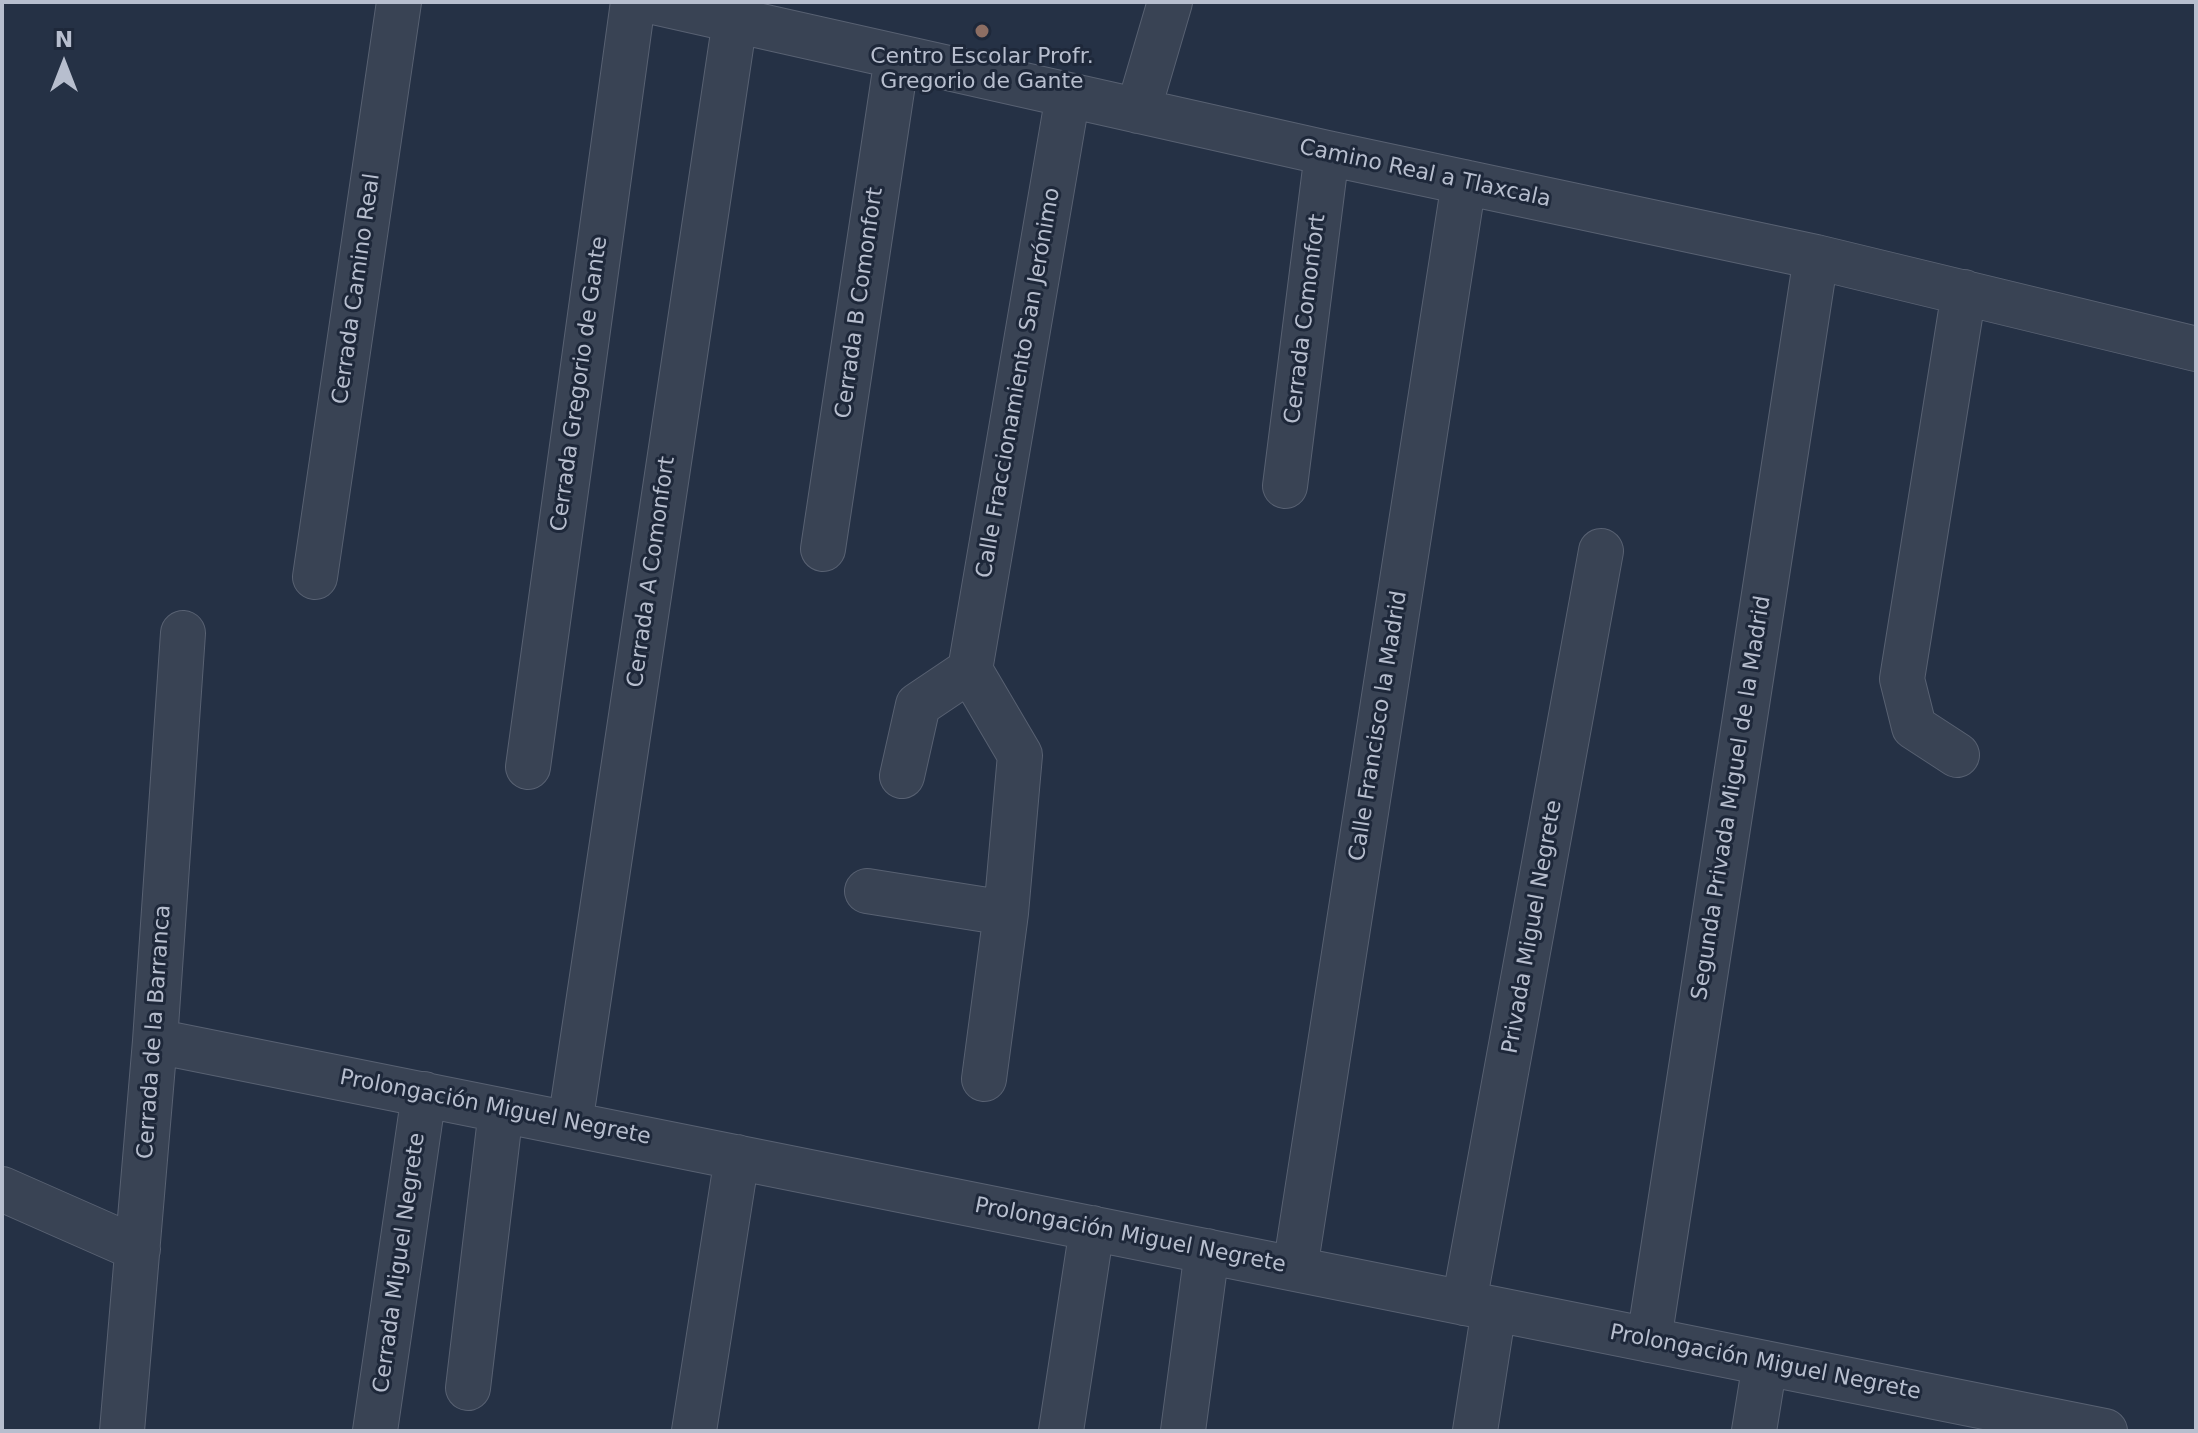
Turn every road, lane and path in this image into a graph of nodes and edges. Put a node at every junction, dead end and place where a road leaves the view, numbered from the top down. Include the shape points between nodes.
1 (399, 2) edge
2 (633, 2) edge
3 (654, 2) edge
4 (1170, 2) edge
5 (735, 20) junction
6 (897, 57) junction
7 (1068, 95) junction
8 (1138, 111) junction
9 (1327, 153) junction
10 (1464, 182) junction
11 (1816, 257) junction
12 (1964, 292) junction
13 (2196, 349) edge
14 (1285, 486) dead end
15 (823, 549) dead end
16 (1601, 551) dead end
17 (315, 577) dead end
18 (183, 633) dead end
19 (970, 670) junction
20 (1957, 755) dead end
21 (528, 767) dead end
22 (902, 776) dead end
23 (867, 891) dead end
24 (1006, 913) junction
25 (155, 1041) junction
26 (984, 1079) dead end
27 (424, 1094) junction
28 (501, 1110) junction
29 (570, 1124) junction
30 (737, 1157) junction
31 (2, 1189) edge
32 (1092, 1228) junction
33 (138, 1249) junction
34 (1207, 1251) junction
35 (1295, 1269) junction
36 (1479, 1306) junction
37 (1649, 1340) junction
38 (1765, 1363) junction
39 (468, 1388) dead end
40 (1968, 1418) edge
41 (122, 1431) edge
42 (375, 1431) edge
43 (694, 1431) edge
44 (1061, 1431) edge
45 (1183, 1431) edge
46 (1475, 1431) edge
47 (1754, 1431) edge
48 (2105, 1431) edge

1 - 17 street, Cerrada Camino Real
2 - 21 street, Cerrada Gregorio de Gante
3 - 5 street, Camino Real a Tlaxcala
4 - 8 street
5 - 6 street, Camino Real a Tlaxcala
5 - 29 street, Cerrada A Comonfort
6 - 7 street, Camino Real a Tlaxcala
6 - 15 street, Cerrada B Comonfort
7 - 8 street, Camino Real a Tlaxcala
7 - 19 street, Calle Fraccionamiento San Jerónimo
8 - 9 street, Camino Real a Tlaxcala
9 - 10 street, Camino Real a Tlaxcala
9 - 14 street, Cerrada Comonfort
10 - 11 street, Camino Real a Tlaxcala
10 - 35 street, Calle Francisco la Madrid
11 - 12 street, Camino Real a Tlaxcala
11 - 37 street, Segunda Privada Miguel de la Madrid
12 - 13 street, Camino Real a Tlaxcala
12 - 20 street via 1902,679 1914,727
16 - 36 street, Privada Miguel Negrete
18 - 25 street, Cerrada de la Barranca
19 - 22 street via 918,705
19 - 24 street via 1020,755
23 - 24 street
24 - 26 street
25 - 27 street, Prolongación Miguel Negrete
25 - 33 street, Cerrada de la Barranca
27 - 28 street, Prolongación Miguel Negrete
27 - 42 street, Cerrada Miguel Negrete
28 - 29 street, Prolongación Miguel Negrete
28 - 39 street
29 - 30 street, Prolongación Miguel Negrete
30 - 32 street, Prolongación Miguel Negrete
30 - 43 street
31 - 33 street
32 - 34 street, Prolongación Miguel Negrete
32 - 44 street
33 - 41 street, Cerrada de la Barranca
34 - 35 street, Prolongación Miguel Negrete
34 - 45 street
35 - 36 street, Prolongación Miguel Negrete
36 - 37 street, Prolongación Miguel Negrete
36 - 46 street, Privada Miguel Negrete
37 - 38 street, Prolongación Miguel Negrete
38 - 40 street, Prolongación Miguel Negrete
38 - 47 street
40 - 48 street, Prolongación Miguel Negrete

